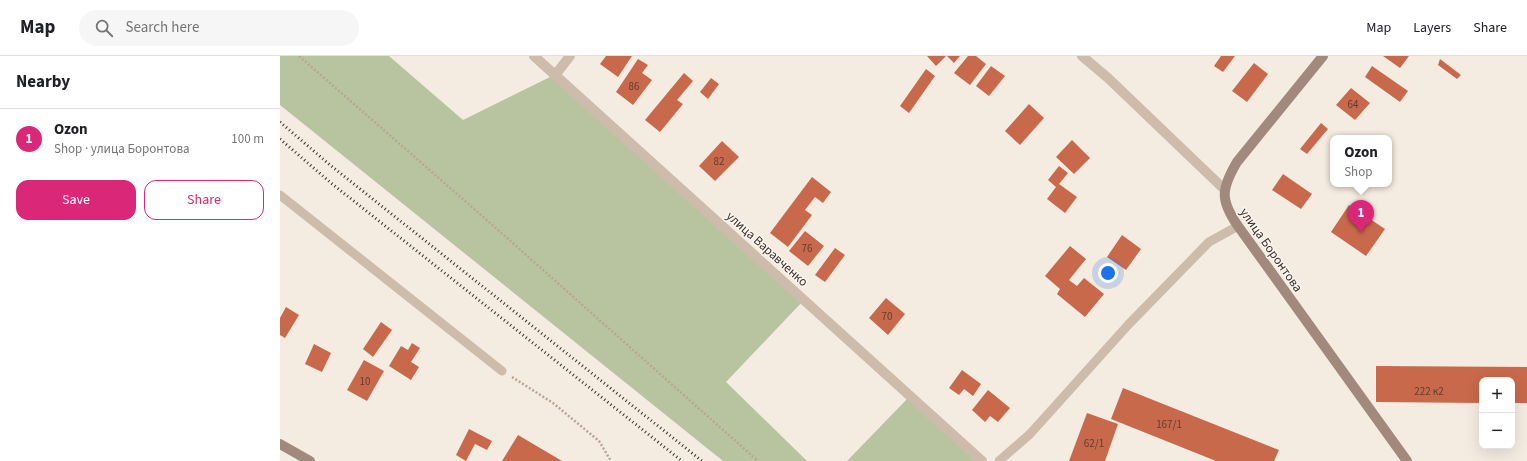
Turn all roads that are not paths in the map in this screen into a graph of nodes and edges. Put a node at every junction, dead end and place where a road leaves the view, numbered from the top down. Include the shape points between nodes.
1 (534, 56) edge
2 (570, 56) edge
3 (1082, 56) edge
4 (1323, 56) edge
5 (556, 74) junction
6 (1224, 189) junction
7 (280, 195) edge
8 (1238, 226) junction
9 (502, 371) road end
10 (280, 444) edge
11 (310, 461) edge
12 (982, 461) edge
13 (999, 461) edge
14 (1408, 461) edge

1 - 5 street, улица Варавченко
2 - 5 street
3 - 6 street
4 - 6 street via 1237,162
5 - 12 street, улица Варавченко
6 - 8 street, улица Боронтова via 1225,205
7 - 9 lane
8 - 13 lane via 1209,242 1128,325 1030,434
8 - 14 street, улица Боронтова
10 - 11 street

